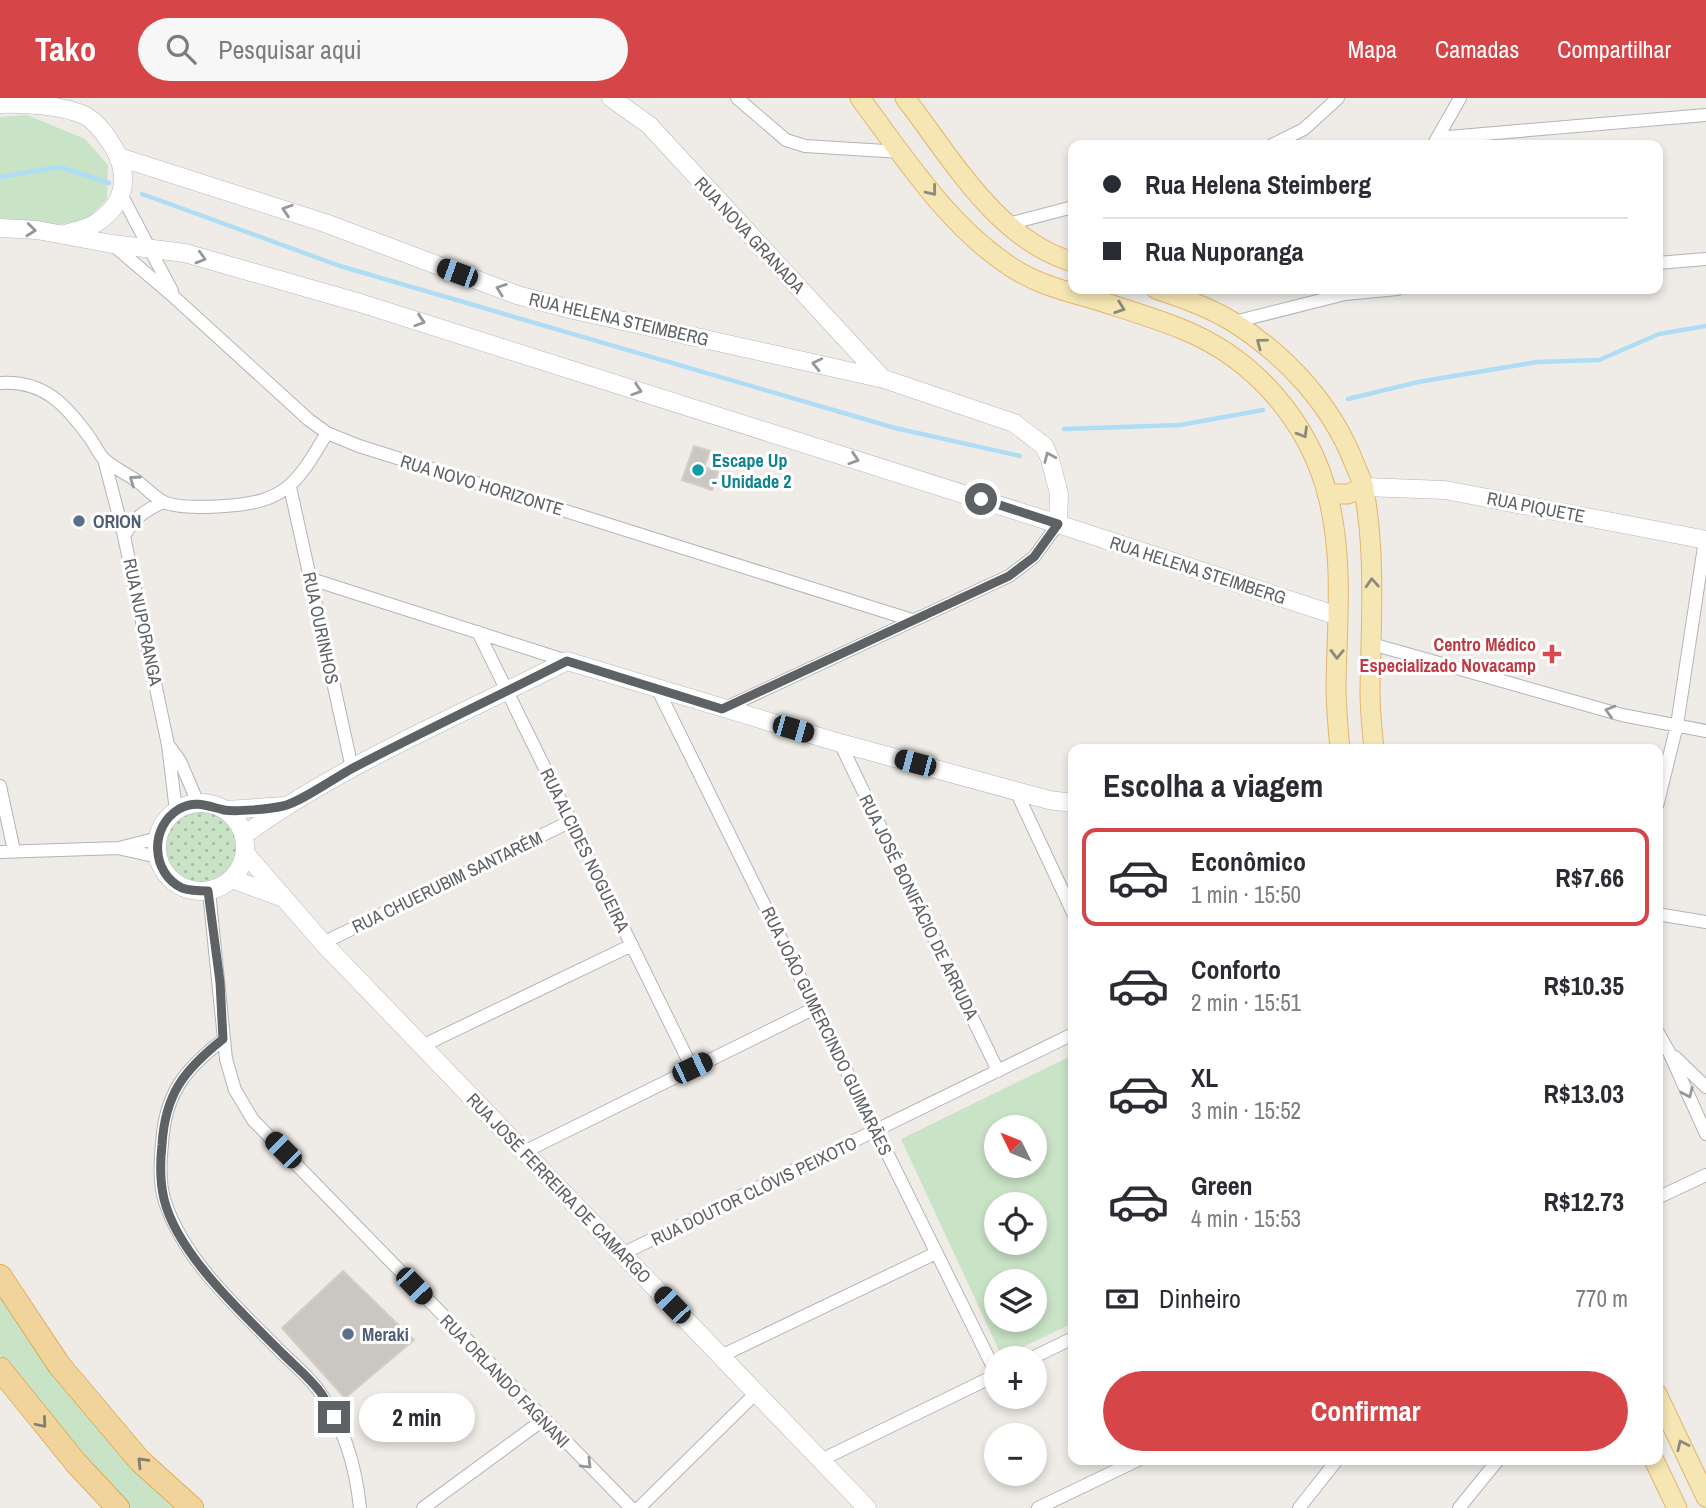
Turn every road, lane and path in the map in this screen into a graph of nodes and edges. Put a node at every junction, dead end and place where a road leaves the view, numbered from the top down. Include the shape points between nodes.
1 (60, 98) edge
2 (611, 98) edge
3 (737, 98) edge
4 (860, 98) edge
5 (905, 98) edge
6 (1338, 98) edge
7 (1460, 98) edge
8 (33, 100) edge
9 (0, 104) edge
10 (1705, 113) edge
11 (86, 116) junction
12 (1282, 140) edge
13 (1436, 140) edge
14 (1454, 140) edge
15 (901, 152) junction
16 (119, 157) junction
17 (122, 196) junction
18 (1068, 208) edge
19 (1008, 224) junction
20 (0, 229) edge
21 (62, 235) junction
22 (112, 244) junction
23 (150, 248) junction
24 (1706, 259) edge
25 (1068, 260) edge
26 (1663, 263) edge
27 (1068, 292) edge
28 (1076, 294) edge
29 (1169, 294) edge
30 (1336, 294) edge
31 (174, 297) junction
32 (1212, 310) junction
33 (1234, 322) junction
34 (1199, 338) junction
35 (884, 379) junction
36 (0, 383) edge
37 (327, 433) junction
38 (104, 459) junction
39 (290, 487) junction
40 (1364, 487) junction
41 (1327, 494) junction
42 (163, 502) junction
43 (1058, 524) junction
44 (124, 536) junction
45 (1705, 540) edge
46 (311, 579) junction
47 (1338, 616) junction
48 (912, 620) junction
49 (478, 632) junction
50 (1372, 644) junction
51 (567, 661) junction
52 (658, 690) junction
53 (507, 691) junction
54 (722, 709) junction
55 (1677, 725) junction
56 (1706, 731) edge
57 (839, 743) junction
58 (1340, 744) edge
59 (1374, 744) edge
60 (168, 745) junction
61 (352, 768) junction
62 (1663, 782) edge
63 (0, 786) edge
64 (1016, 791) junction
65 (1068, 802) edge
66 (198, 803) junction
67 (285, 806) junction
68 (226, 810) junction
69 (176, 811) junction
70 (571, 821) junction
71 (158, 838) junction
72 (245, 844) junction
73 (119, 848) junction
74 (14, 851) junction
75 (0, 852) edge
76 (158, 857) junction
77 (232, 879) junction
78 (208, 891) junction
79 (281, 897) junction
80 (1068, 902) edge
81 (1663, 915) edge
82 (1706, 922) edge
83 (323, 943) junction
84 (632, 945) junction
85 (815, 1007) junction
86 (1068, 1036) edge
87 (223, 1039) junction
88 (1663, 1041) edge
89 (422, 1046) junction
90 (1670, 1052) junction
91 (692, 1068) junction
92 (998, 1071) junction
93 (1706, 1087) edge
94 (876, 1131) junction
95 (1706, 1134) edge
96 (524, 1152) junction
97 (1706, 1174) edge
98 (1663, 1195) edge
99 (936, 1253) junction
100 (622, 1254) junction
101 (0, 1276) edge
102 (1068, 1340) edge
103 (984, 1350) edge
104 (1047, 1351) edge
105 (721, 1356) junction
106 (0, 1369) edge
107 (984, 1380) edge
108 (756, 1393) junction
109 (1663, 1407) edge
110 (543, 1420) junction
111 (821, 1460) junction
112 (1128, 1465) edge
113 (1333, 1465) edge
114 (1494, 1465) edge
115 (1656, 1465) edge
116 (1706, 1497) edge
117 (118, 1508) edge
118 (192, 1508) edge
119 (360, 1508) edge
120 (423, 1508) edge
121 (631, 1508) edge
122 (639, 1508) edge
123 (867, 1508) edge
124 (1038, 1508) edge
125 (1299, 1508) edge
126 (1459, 1508) edge
127 (1678, 1508) edge

1 - 11 street
2 - 35 street, RUA NOVA GRANADA via 649,125
3 - 15 street via 786,140 805,146
4 - 15 main road
5 - 19 main road via 973,188
6 - 12 street via 1304,129
7 - 13 street
8 - 9 street
8 - 11 street
10 - 14 street
11 - 16 street via 106,134
15 -> 27 main road via 984,248 1041,284
16 - 17 street
35 -> 16 street, RUA HELENA STEIMBERG via 517,295 325,223
17 - 21 street via 94,225
17 - 23 street
18 - 19 street
19 - 25 main road
20 -> 21 street
21 - 22 street, RUA HELENA STEIMBERG
22 - 23 street, RUA HELENA STEIMBERG
22 - 31 street, RUA NOVO HORIZONTE
23 - 31 street
23 -> 43 street, RUA HELENA STEIMBERG via 186,253 360,303
24 - 26 street
28 -> 34 main road
29 - 32 main road
30 - 33 street
31 - 37 street, RUA NOVO HORIZONTE
32 - 33 main road
32 - 34 main road via 1199,320
40 -> 33 main road via 1346,441 1316,395 1285,362
34 -> 41 main road via 1258,378 1291,414 1310,444
43 -> 35 street, RUA HELENA STEIMBERG via 1055,471 1044,446 1030,434 1014,423
36 - 38 street via 29,384 53,396
37 - 39 street
37 - 48 street, RUA NOVO HORIZONTE
42 -> 38 street
38 - 44 street, RUA NUPORANGA
39 - 42 street via 267,499 238,505 205,508
39 - 46 street, RUA OURINHOS
40 - 41 main road via 1348,494
40 - 45 street, RUA PIQUETE via 1445,490
50 -> 40 main road
41 - 47 main road via 1338,547
42 - 44 street via 132,521
43 - 47 street, RUA HELENA STEIMBERG
43 - 48 street via 1034,557 1009,576
44 - 60 street, RUA NUPORANGA
45 - 55 street
46 - 49 street
46 - 61 street, RUA OURINHOS
47 -> 58 main road
48 - 54 street
49 - 51 street
49 - 53 street, RUA ALCIDES NOGUEIRA
55 -> 50 street via 1622,715
50 - 59 main road
51 - 52 street
51 - 53 street
52 - 54 street
52 - 85 street, RUA JOÃO GUMERCINDO GUIMARÃES
53 - 61 street
53 - 70 street, RUA ALCIDES NOGUEIRA
54 - 57 street
55 - 56 street
55 - 62 street
57 - 64 street
57 - 92 street, RUA JOSÉ BONIFÁCIO DE ARRUDA
60 - 66 street, RUA NUPORANGA
60 - 69 street, RUA NUPORANGA
61 - 67 street
63 - 74 street
64 - 65 street
64 - 80 street
66 - 68 street
66 - 69 street
67 - 68 street
67 - 72 street
68 - 72 street via 237,821
69 - 71 street
70 - 83 street, RUA CHUERUBIM SANTARÉM
70 - 84 street, RUA ALCIDES NOGUEIRA
71 - 73 street
71 - 76 street
72 - 77 street via 243,862
72 - 79 street, RUA JOSÉ FERREIRA DE CAMARGO
73 - 74 street
73 - 76 street
74 - 75 street
76 - 78 street via 171,880 182,888
77 - 78 street
77 - 79 street, RUA JOSÉ FERREIRA DE CAMARGO
78 - 87 street, RUA ORLANDO FAGNANI
79 - 83 street, RUA JOSÉ FERREIRA DE CAMARGO
81 - 82 street
83 - 89 street, RUA JOSÉ FERREIRA DE CAMARGO
84 - 89 street
84 - 91 street, RUA ALCIDES NOGUEIRA
85 - 91 street
85 - 94 street, RUA JOÃO GUMERCINDO GUIMARÃES
86 - 92 street, RUA DOUTOR CLÓVIS PEIXOTO
87 - 110 street, RUA ORLANDO FAGNANI via 236,1090 253,1119
87 - 119 street via 188,1069 175,1089 163,1125 160,1166 164,1200 179,1236 205,1270 320,1392 356,1469
88 - 90 street
89 - 96 street, RUA JOSÉ FERREIRA DE CAMARGO
90 - 93 street
90 -> 95 street
91 - 96 street
92 - 94 street, RUA DOUTOR CLÓVIS PEIXOTO
94 - 99 street, RUA JOÃO GUMERCINDO GUIMARÃES
94 - 100 street, RUA DOUTOR CLÓVIS PEIXOTO
96 - 100 street, RUA JOSÉ FERREIRA DE CAMARGO
97 - 98 street
99 - 103 street, RUA JOÃO GUMERCINDO GUIMARÃES
99 - 105 street
100 - 105 street, RUA JOSÉ FERREIRA DE CAMARGO
118 -> 101 highway via 140,1461 59,1366
102 - 104 street
105 - 108 street, RUA JOSÉ FERREIRA DE CAMARGO
106 -> 117 highway
107 - 111 street
108 - 111 street, RUA JOSÉ FERREIRA DE CAMARGO
108 - 122 street
116 -> 109 main road
110 - 120 street
110 -> 121 street, RUA ORLANDO FAGNANI
111 - 123 street, RUA JOSÉ FERREIRA DE CAMARGO
112 - 124 street
113 - 125 street
114 - 126 street
115 - 127 main road

